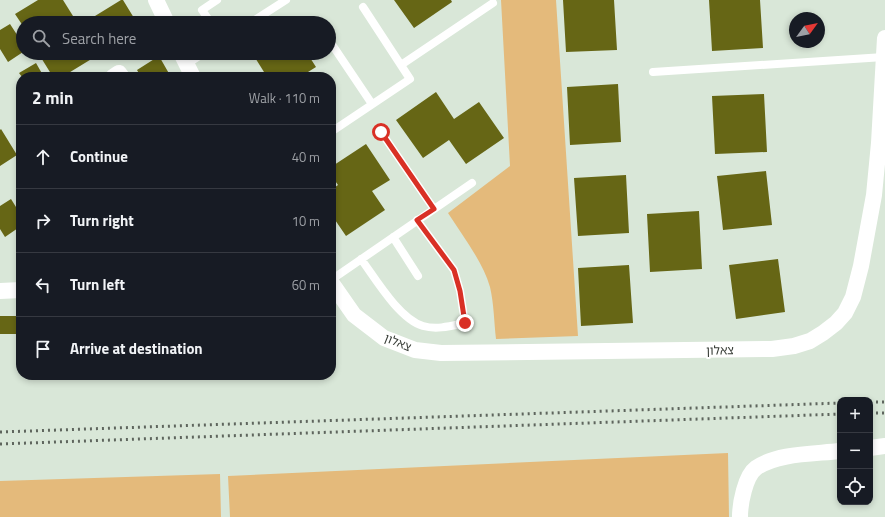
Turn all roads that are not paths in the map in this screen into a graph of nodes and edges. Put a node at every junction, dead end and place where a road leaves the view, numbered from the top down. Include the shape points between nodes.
1 (156, 0) edge
2 (216, 0) edge
3 (286, 0) edge
4 (493, 4) dead end
5 (363, 7) dead end
6 (164, 16) edge
7 (206, 16) edge
8 (261, 16) edge
9 (885, 38) edge
10 (336, 50) edge
11 (884, 57) edge
12 (401, 65) junction
13 (653, 72) dead end
14 (372, 104) junction
15 (336, 129) edge
16 (381, 132) dead end
17 (472, 183) dead end
18 (434, 209) junction
19 (417, 220) junction
20 (393, 237) junction
21 (361, 259) junction
22 (418, 276) dead end
23 (336, 277) edge
24 (336, 288) edge
25 (16, 290) edge
26 (0, 291) edge
27 (885, 446) edge
28 (873, 448) edge
29 (837, 451) edge
30 (740, 517) edge

1 - 6 street
2 - 7 lane via 202,10
3 - 8 lane
4 - 12 lane
5 - 12 lane
9 - 11 street, צאלון
10 - 14 lane
11 - 13 lane
11 - 24 street, צאלון via 874,195 854,297 836,323 810,341 772,349 441,353 415,350 384,338 354,315
12 - 14 lane via 410,79
14 - 15 lane
16 - 18 lane
17 - 18 lane
18 - 19 lane
19 - 20 lane
19 - 21 lane via 454,270 465,323 442,328 422,326 412,320 391,301
20 - 21 lane
20 - 22 lane
21 - 23 lane
25 - 26 street
27 - 28 street
29 - 30 street via 771,459 754,469 744,488

